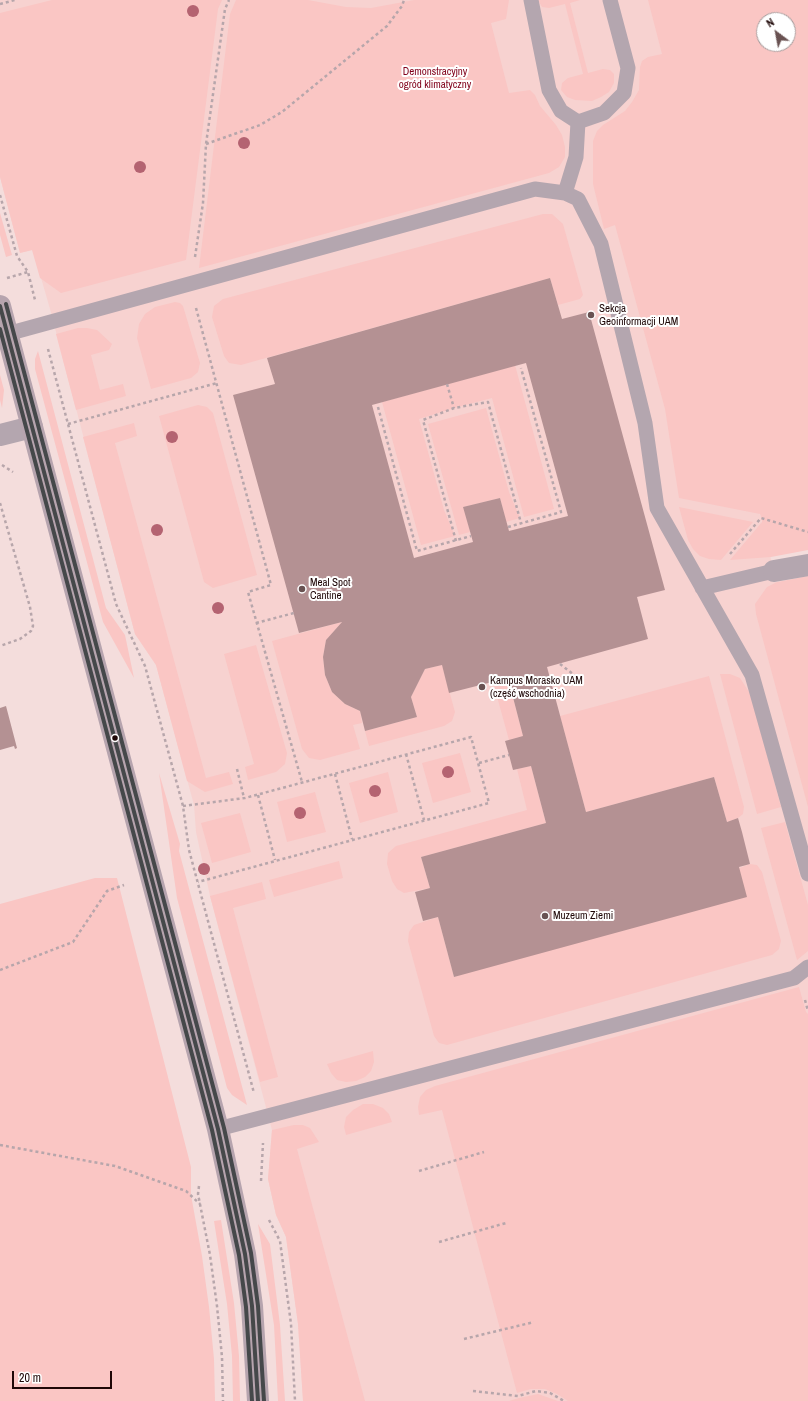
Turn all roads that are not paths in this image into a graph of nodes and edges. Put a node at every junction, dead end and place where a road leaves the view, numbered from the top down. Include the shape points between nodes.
1 (531, 0) edge
2 (610, 0) edge
3 (578, 122) junction
4 (565, 192) junction
5 (0, 306) edge
6 (7, 334) junction
7 (32, 426) junction
8 (0, 435) edge
9 (808, 565) edge
10 (774, 571) joint
11 (702, 588) junction
12 (808, 874) edge
13 (808, 967) edge
14 (218, 1130) junction
15 (258, 1401) edge

1 - 3 lane via 548,90 561,111
2 - 3 lane via 628,68 624,93 604,113
3 - 4 lane via 576,157
4 - 6 lane via 535,189
4 - 11 lane via 578,199 601,244 645,423 657,508
5 - 6 street
6 - 7 street
7 - 8 street
7 - 14 street
9 - 10 street
10 - 11 lane
11 - 12 lane via 752,675
13 - 14 lane via 794,978
14 - 15 street via 245,1254 253,1313

